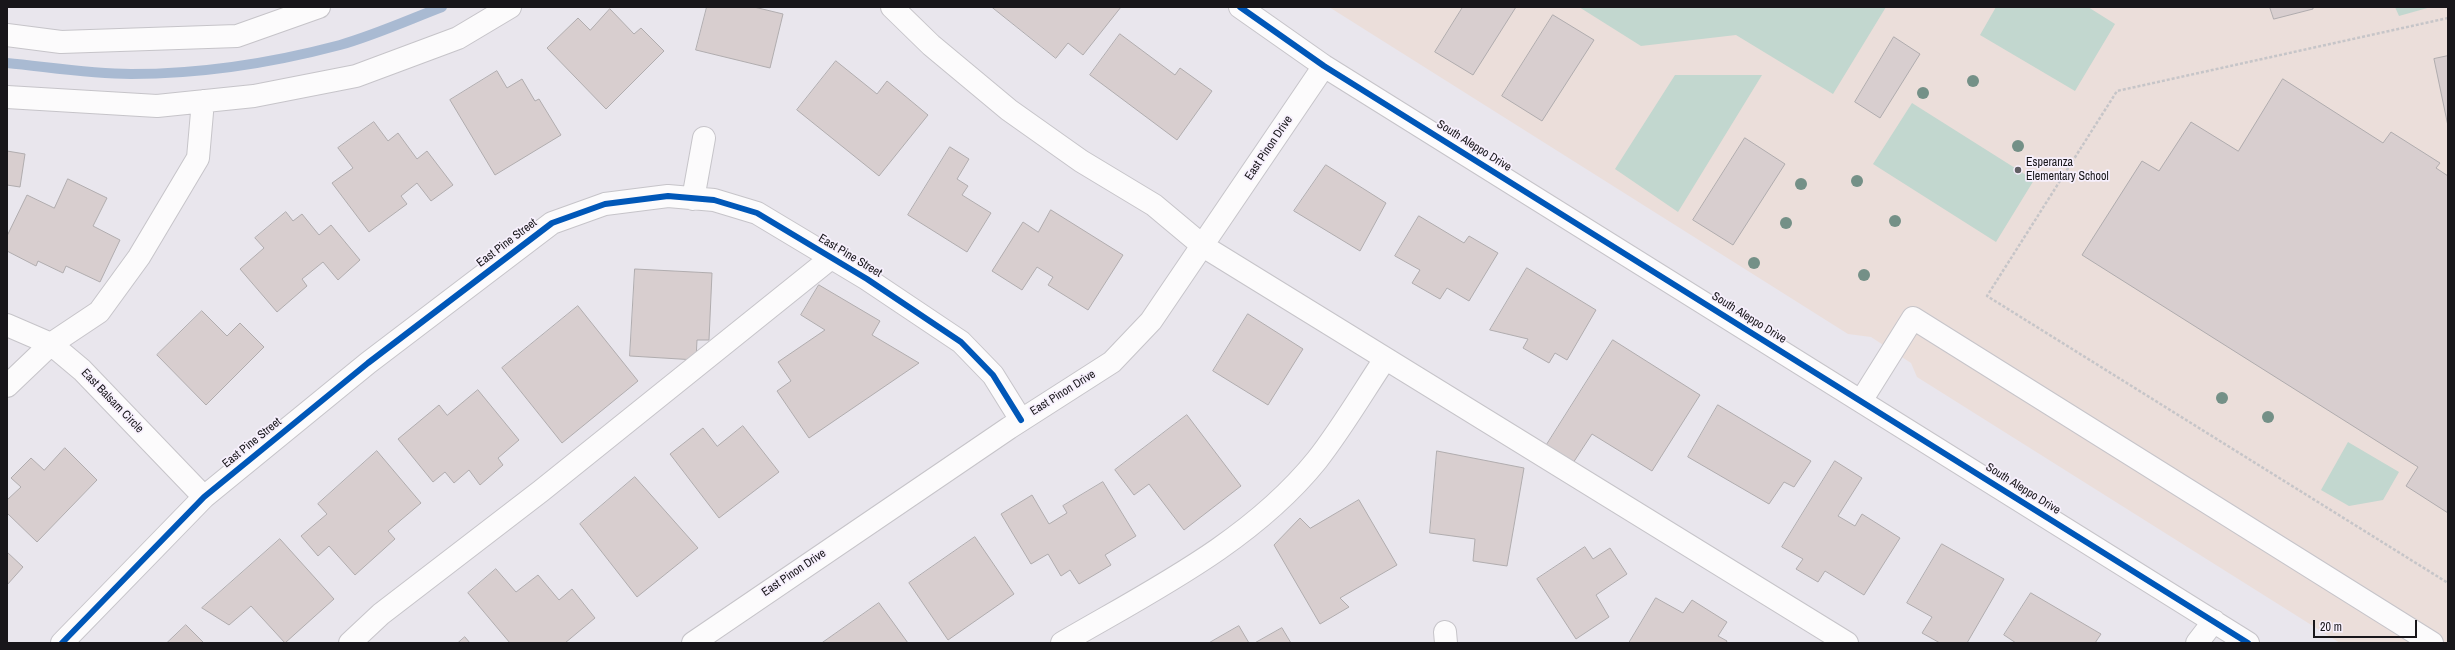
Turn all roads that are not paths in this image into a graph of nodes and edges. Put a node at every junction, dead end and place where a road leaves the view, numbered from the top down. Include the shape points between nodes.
1 (319, 7) edge
2 (510, 7) edge
3 (892, 7) edge
4 (1240, 7) edge
5 (7, 35) edge
6 (1324, 66) junction
7 (7, 97) edge
8 (203, 101) junction
9 (704, 138) dead end
10 (693, 199) junction
11 (1203, 246) junction
12 (831, 258) junction
13 (7, 325) edge
14 (51, 344) junction
15 (1385, 359) junction
16 (7, 386) edge
17 (1861, 401) junction
18 (1021, 420) junction
19 (204, 497) junction
20 (2214, 621) junction
21 (62, 643) edge
22 (350, 643) edge
23 (693, 643) edge
24 (1062, 643) edge
25 (1847, 643) edge
26 (2197, 643) edge
27 (2248, 643) edge
28 (2432, 643) edge

1 - 5 street via 237,36 61,42
2 - 8 street via 458,38 356,76 254,96
3 - 11 street via 931,45 1009,110 1081,161 1154,205
4 - 6 street, South Aleppo Drive
6 - 11 street, East Pinon Drive
6 - 17 street, South Aleppo Drive
7 - 8 street via 157,106
8 - 14 street via 198,158 139,257 100,312
9 - 10 street
10 - 12 street, East Pine Street via 714,200 757,212
10 - 19 street, East Pine Street via 668,196 605,204 552,223 368,363
11 - 15 street
11 - 18 street, East Pinon Drive via 1152,321 1112,362
12 - 18 street, East Pine Street via 961,342 993,375
12 - 22 street via 547,486 381,614
13 - 14 street, East Balsam Circle
14 - 16 street
14 - 19 street, East Balsam Circle via 82,370
15 - 24 street via 1317,460 1267,512 1192,567
15 - 25 street
17 - 20 street, South Aleppo Drive
17 - 28 street via 1913,318
18 - 23 street, East Pinon Drive
19 - 21 street, East Pine Street
20 - 26 street
20 - 27 street, South Aleppo Drive

